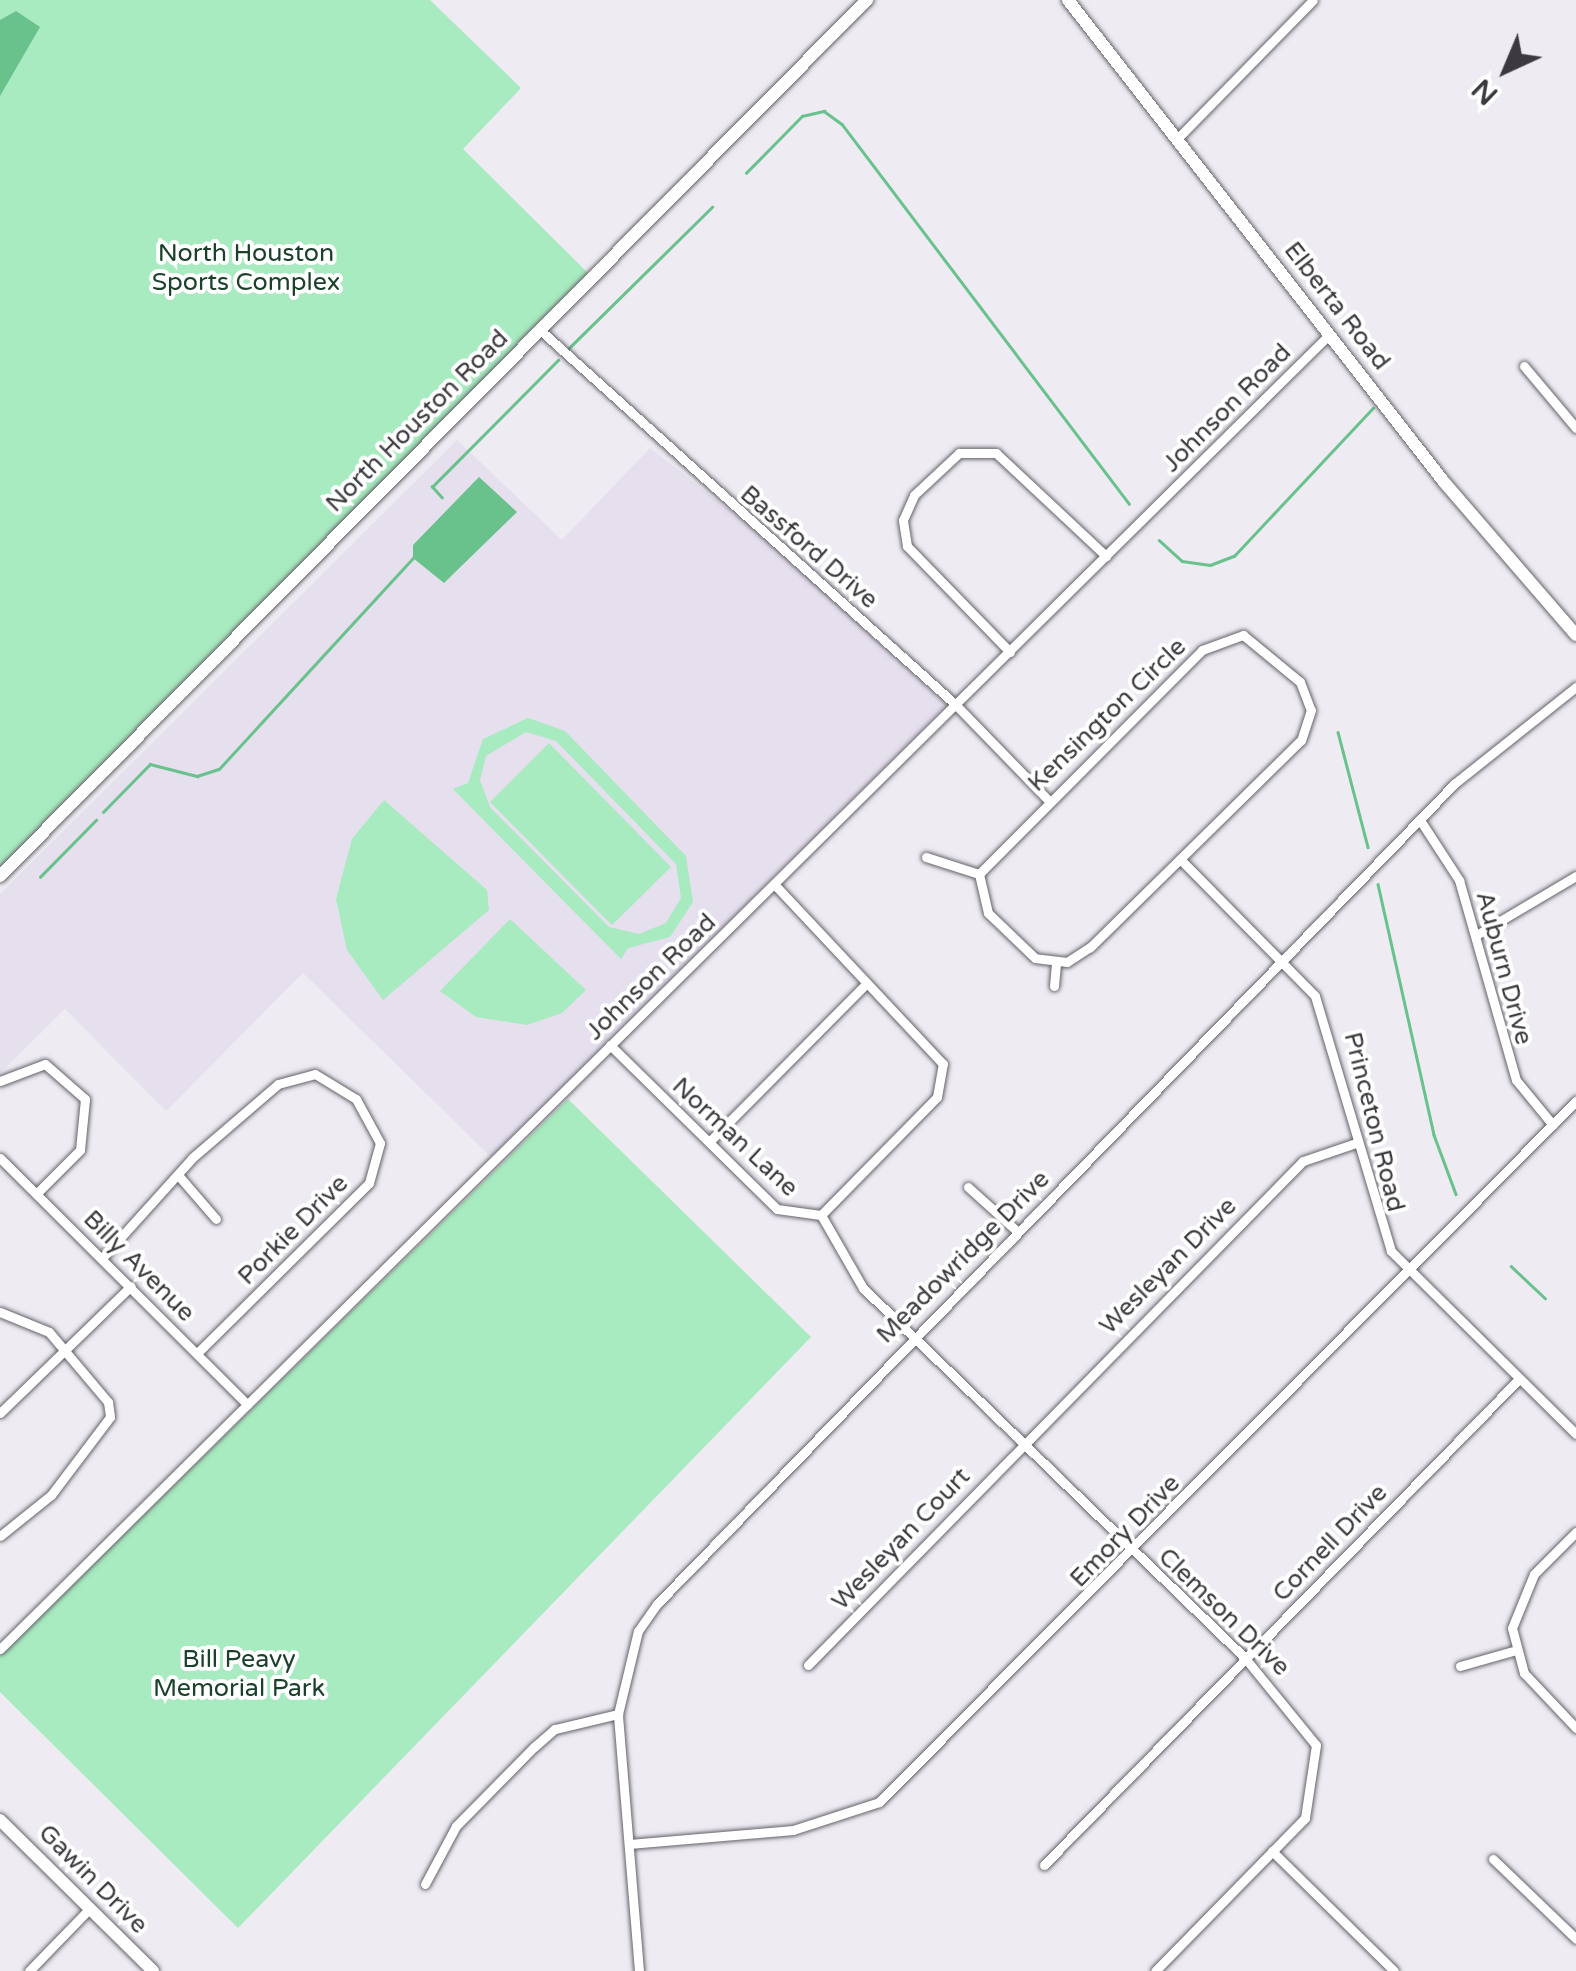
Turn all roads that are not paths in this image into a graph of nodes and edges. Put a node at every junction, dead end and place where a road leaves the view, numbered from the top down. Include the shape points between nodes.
1 (867, 0) edge
2 (1068, 0) edge
3 (1314, 0) edge
4 (1177, 139) junction
5 (539, 330) junction
6 (1330, 334) junction
7 (1524, 366) dead end
8 (1576, 428) edge
9 (1106, 556) junction
10 (1576, 635) edge
11 (1010, 652) junction
12 (1576, 687) edge
13 (956, 705) junction
14 (1049, 801) junction
15 (1420, 820) junction
16 (926, 857) dead end
17 (1180, 859) junction
18 (980, 874) junction
19 (0, 876) edge
20 (1576, 876) edge
21 (774, 884) junction
22 (1478, 934) junction
23 (1287, 961) junction
24 (1056, 964) junction
25 (866, 984) junction
26 (1054, 986) dead end
27 (610, 1045) junction
28 (0, 1081) edge
29 (1576, 1101) edge
30 (1552, 1125) junction
31 (709, 1142) junction
32 (1356, 1143) junction
33 (0, 1158) edge
34 (178, 1175) junction
35 (968, 1187) dead end
36 (38, 1192) junction
37 (821, 1215) junction
38 (216, 1219) dead end
39 (1018, 1232) junction
40 (103, 1256) junction
41 (1409, 1269) junction
42 (131, 1286) junction
43 (0, 1312) edge
44 (915, 1336) junction
45 (64, 1350) junction
46 (197, 1353) junction
47 (1520, 1378) junction
48 (247, 1404) junction
49 (0, 1412) edge
50 (1576, 1434) edge
51 (1023, 1441) junction
52 (1576, 1532) edge
53 (0, 1536) edge
54 (1132, 1551) junction
55 (0, 1649) edge
56 (1513, 1650) junction
57 (1245, 1658) junction
58 (808, 1665) dead end
59 (1460, 1666) dead end
60 (618, 1714) junction
61 (1576, 1728) edge
62 (0, 1820) edge
63 (629, 1844) junction
64 (1272, 1851) junction
65 (1493, 1858) dead end
66 (1044, 1865) dead end
67 (425, 1884) dead end
68 (90, 1908) junction
69 (1576, 1939) edge
70 (29, 1971) edge
71 (154, 1971) edge
72 (639, 1971) edge
73 (1155, 1971) edge
74 (1394, 1971) edge

1 - 5 street, North Houston Road
2 - 4 street, Elberta Road
3 - 4 street
4 - 6 street, Elberta Road
5 - 13 street, Bassford Drive
5 - 19 street, North Houston Road
6 - 9 street, Johnson Road
6 - 10 street, Elberta Road
7 - 8 street
9 - 11 street, Johnson Road
9 - 11 street via 996,453 959,453 939,470 907,506 907,546
11 - 13 street, Johnson Road
12 - 15 street, Meadowridge Drive
13 - 14 street, Bassford Drive
13 - 21 street, Johnson Road
14 - 17 street, Kensington Circle via 1202,650 1244,635 1300,682 1308,727
14 - 18 street, Kensington Circle
15 - 22 street, Auburn Drive via 1443,846
15 - 23 street, Meadowridge Drive
16 - 18 street
17 - 23 street, Princeton Road
17 - 24 street, Kensington Circle via 1090,947
18 - 24 street via 988,913 1026,952
20 - 22 street
21 - 25 street, Norman Lane
21 - 27 street, Johnson Road
22 - 30 street, Auburn Drive via 1505,1052
23 - 32 street, Princeton Road via 1327,1022
23 - 39 street, Meadowridge Drive
24 - 26 street
25 - 31 street
25 - 37 street, Norman Lane via 931,1044 944,1064 941,1082 937,1098
27 - 31 street, Norman Lane
27 - 48 street, Johnson Road
28 - 36 street via 45,1064 85,1099 80,1150
29 - 30 street, Emory Drive
30 - 41 street, Emory Drive
31 - 37 street, Norman Lane via 777,1209
32 - 41 street, Princeton Road via 1377,1222
32 - 51 street, Wesleyan Drive via 1303,1161
33 - 36 street, Billy Avenue
34 - 38 street
34 - 40 street, Porkie Drive
34 - 46 street, Porkie Drive via 294,1076 337,1082 372,1119 380,1143 378,1164 356,1198
35 - 39 street
36 - 40 street, Billy Avenue
37 - 44 street, Clemson Drive via 845,1268
39 - 44 street, Meadowridge Drive
40 - 42 street, Billy Avenue
41 - 47 street, Princeton Road
41 - 54 street, Emory Drive
42 - 45 street
42 - 46 street, Billy Avenue
43 - 45 street via 23,1314
44 - 51 street, Clemson Drive
44 - 60 street, Meadowridge Drive via 657,1604 638,1632
45 - 49 street
45 - 53 street via 110,1417 62,1484
46 - 48 street, Billy Avenue
47 - 50 street, Princeton Road
47 - 57 street, Cornell Drive
48 - 55 street, Johnson Road
51 - 54 street, Clemson Drive
51 - 58 street, Wesleyan Court
52 - 56 street via 1517,1602
54 - 57 street, Clemson Drive
54 - 63 street, Emory Drive via 878,1802 793,1830
56 - 59 street
56 - 61 street
57 - 64 street, Clemson Drive via 1316,1745 1314,1799
57 - 66 street, Cornell Drive
60 - 63 street, Meadowridge Drive
60 - 67 street via 555,1729 456,1826
62 - 68 street, Gawin Drive
63 - 72 street, Meadowridge Drive
64 - 73 street, Clemson Drive
64 - 74 street
65 - 69 street
68 - 70 street
68 - 71 street, Gawin Drive

